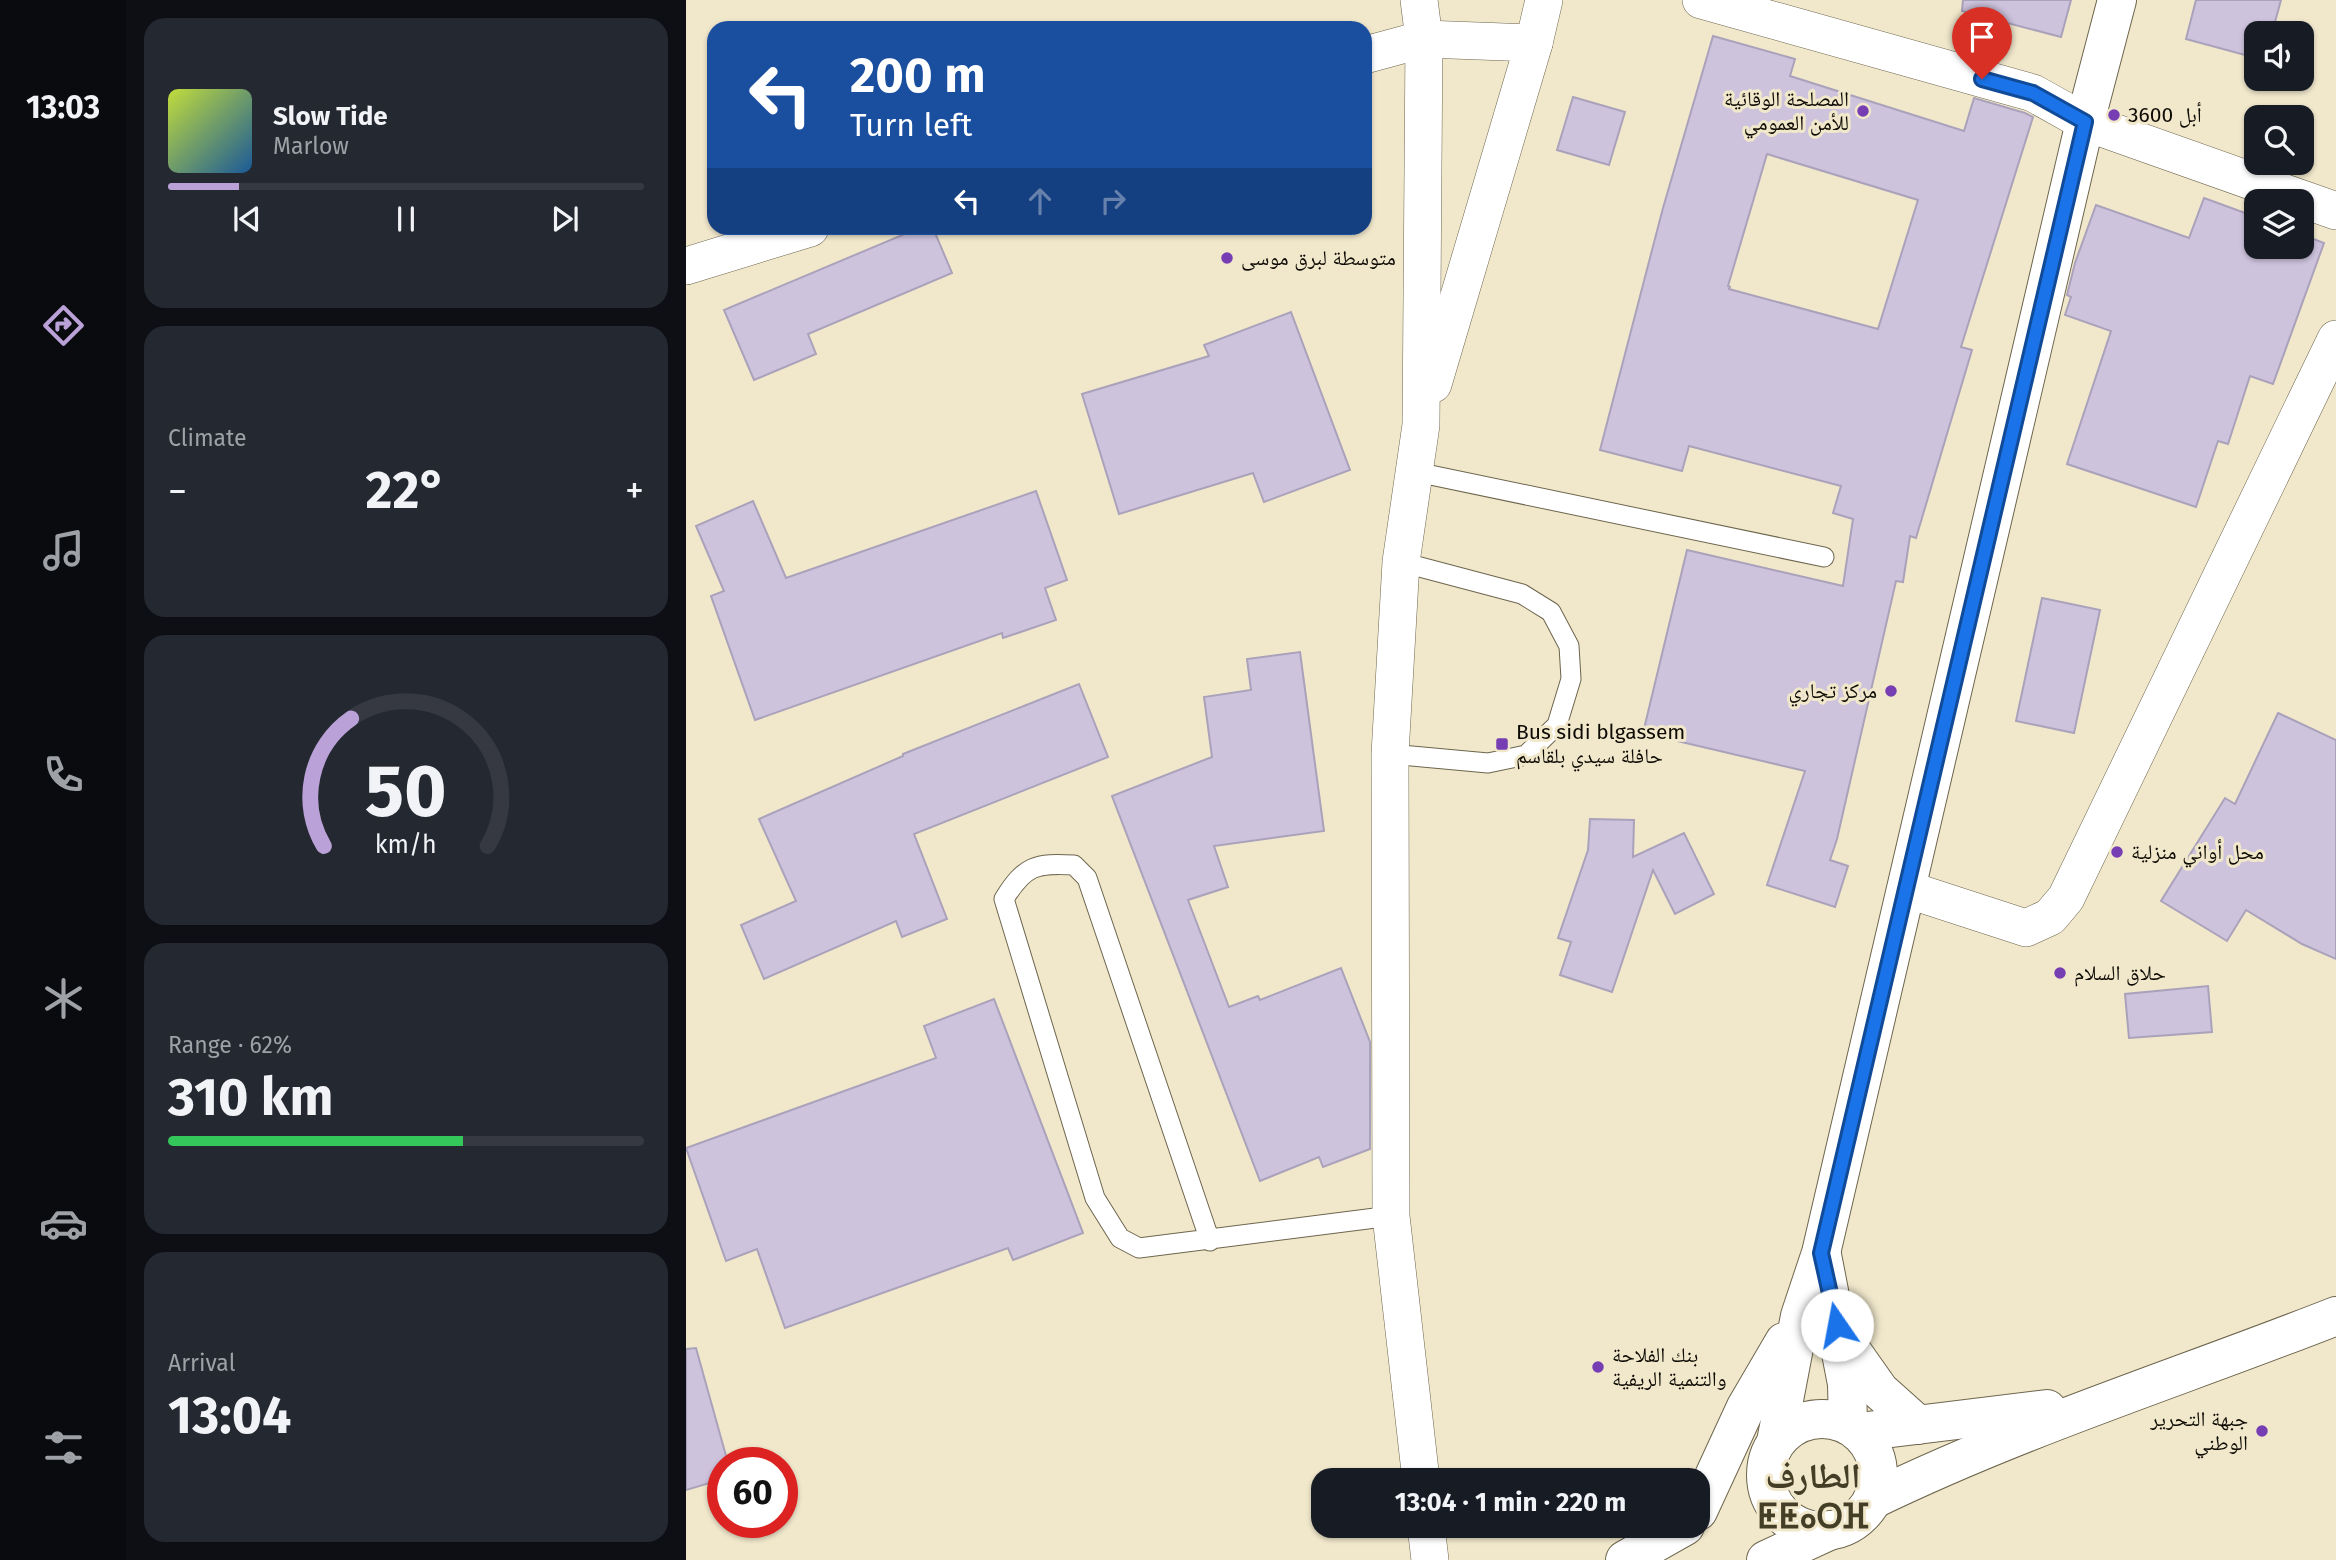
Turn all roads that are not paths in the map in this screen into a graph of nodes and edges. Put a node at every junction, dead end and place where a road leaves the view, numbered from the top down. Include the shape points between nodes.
1 (1419, 0) edge
2 (1544, 0) edge
3 (1701, 0) edge
4 (2117, 0) edge
5 (1424, 38) junction
6 (1534, 43) junction
7 (1372, 53) edge
8 (2085, 122) junction
9 (2336, 211) edge
10 (787, 235) edge
11 (686, 266) edge
12 (2336, 339) edge
13 (1421, 425) junction
14 (1416, 472) junction
15 (1824, 557) dead end
16 (1401, 562) junction
17 (1390, 754) junction
18 (1906, 889) junction
19 (1391, 1216) junction
20 (1210, 1241) junction
21 (1821, 1253) junction
22 (1800, 1316) junction
23 (2336, 1316) edge
24 (1837, 1325) junction
25 (2111, 1398) junction
26 (1918, 1425) junction
27 (1853, 1428) junction
28 (1772, 1451) junction
29 (1420, 1468) edge
30 (1710, 1485) edge
31 (1872, 1500) junction
32 (1710, 1509) edge
33 (1831, 1530) junction
34 (1427, 1538) edge
35 (1664, 1538) edge
36 (1430, 1560) edge
37 (1625, 1560) edge
38 (1766, 1560) edge

1 - 5 street
2 - 6 street
3 - 8 street via 2033,93
4 - 8 main road
5 - 6 street
5 - 7 street
5 - 13 street
6 - 13 street
8 - 9 street
8 - 18 main road
10 - 11 street
12 - 18 street via 2066,898 2050,917 2026,928
13 - 14 street
14 - 15 lane
14 - 16 street
16 - 17 street
16 - 17 lane via 1522,594 1551,612 1569,646 1571,679 1558,725 1526,755 1488,764
17 - 19 street
18 - 21 main road
19 - 20 lane
19 - 29 street
20 - 20 lane via 1139,1248 1120,1238 1095,1198 1004,899 1018,876 1045,864 1074,865 1087,878
21 - 22 main road
21 - 24 main road
22 - 28 main road
22 - 30 main road via 1746,1407
23 - 25 main road
24 - 26 main road via 1880,1391
24 - 27 main road
25 - 26 main road
25 - 31 main road
26 - 27 main road
27 - 28 main road via 1817,1418 1787,1431
27 - 31 main road via 1870,1445 1877,1462
28 - 32 main road via 1739,1488
28 - 33 main road via 1766,1478 1780,1512 1794,1524
31 - 33 main road via 1849,1524
33 - 38 main road
34 - 36 street
35 - 37 main road

